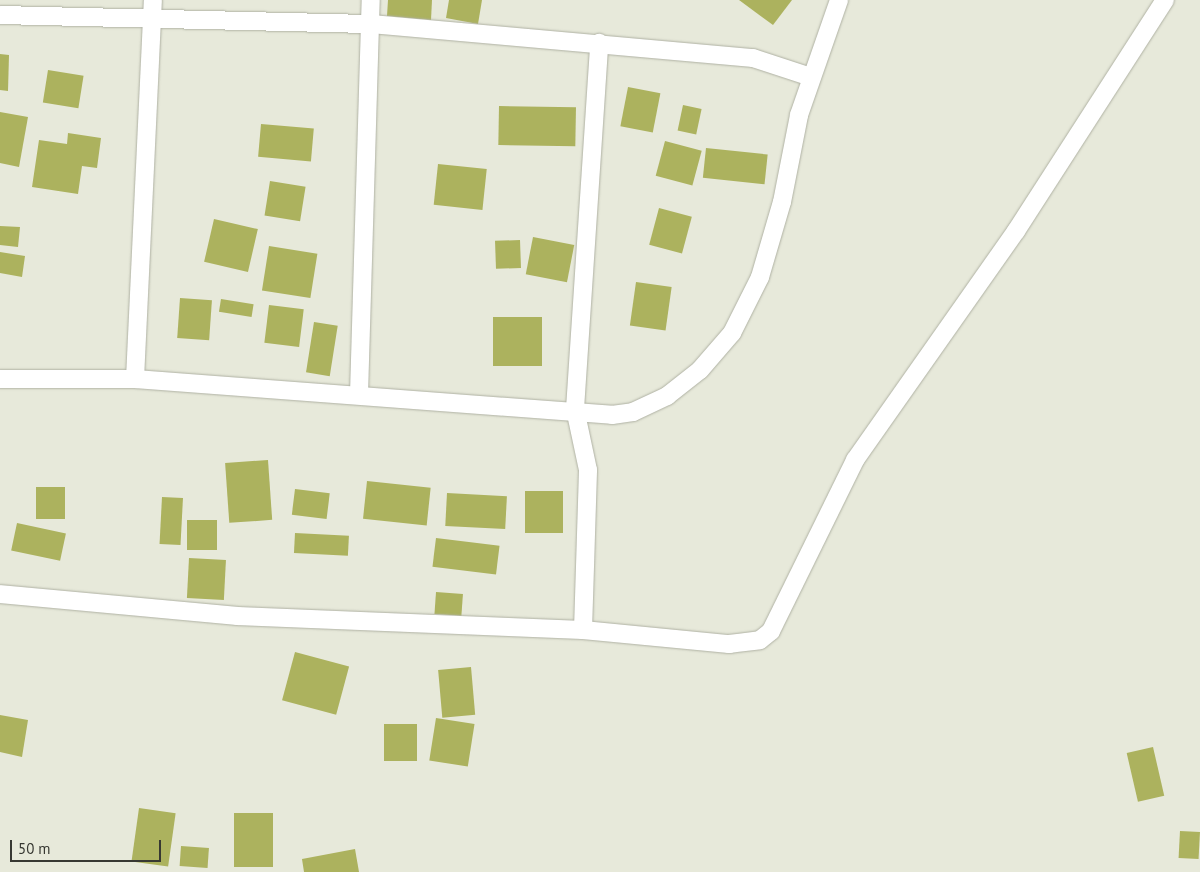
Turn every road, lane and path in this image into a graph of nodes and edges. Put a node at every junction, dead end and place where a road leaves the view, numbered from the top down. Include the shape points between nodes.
1 (371, 0) edge
2 (840, 0) edge
3 (1165, 0) edge
4 (152, 8) edge
5 (0, 16) edge
6 (371, 24) junction
7 (600, 43) junction
8 (811, 77) junction
9 (0, 379) edge
10 (135, 379) junction
11 (359, 394) junction
12 (575, 408) junction
13 (0, 594) edge
14 (583, 630) junction

1 - 6 street
2 - 8 street
3 - 14 street via 1016,231 854,460 771,631 749,644 729,644
4 - 5 street
4 - 6 street
4 - 10 street
6 - 7 street
6 - 11 street
7 - 8 street via 753,58
7 - 12 street
8 - 12 street via 760,277 732,333 700,370 667,396 619,414
9 - 10 street
10 - 11 street
11 - 12 street
12 - 14 street via 588,470
13 - 14 street via 237,616

